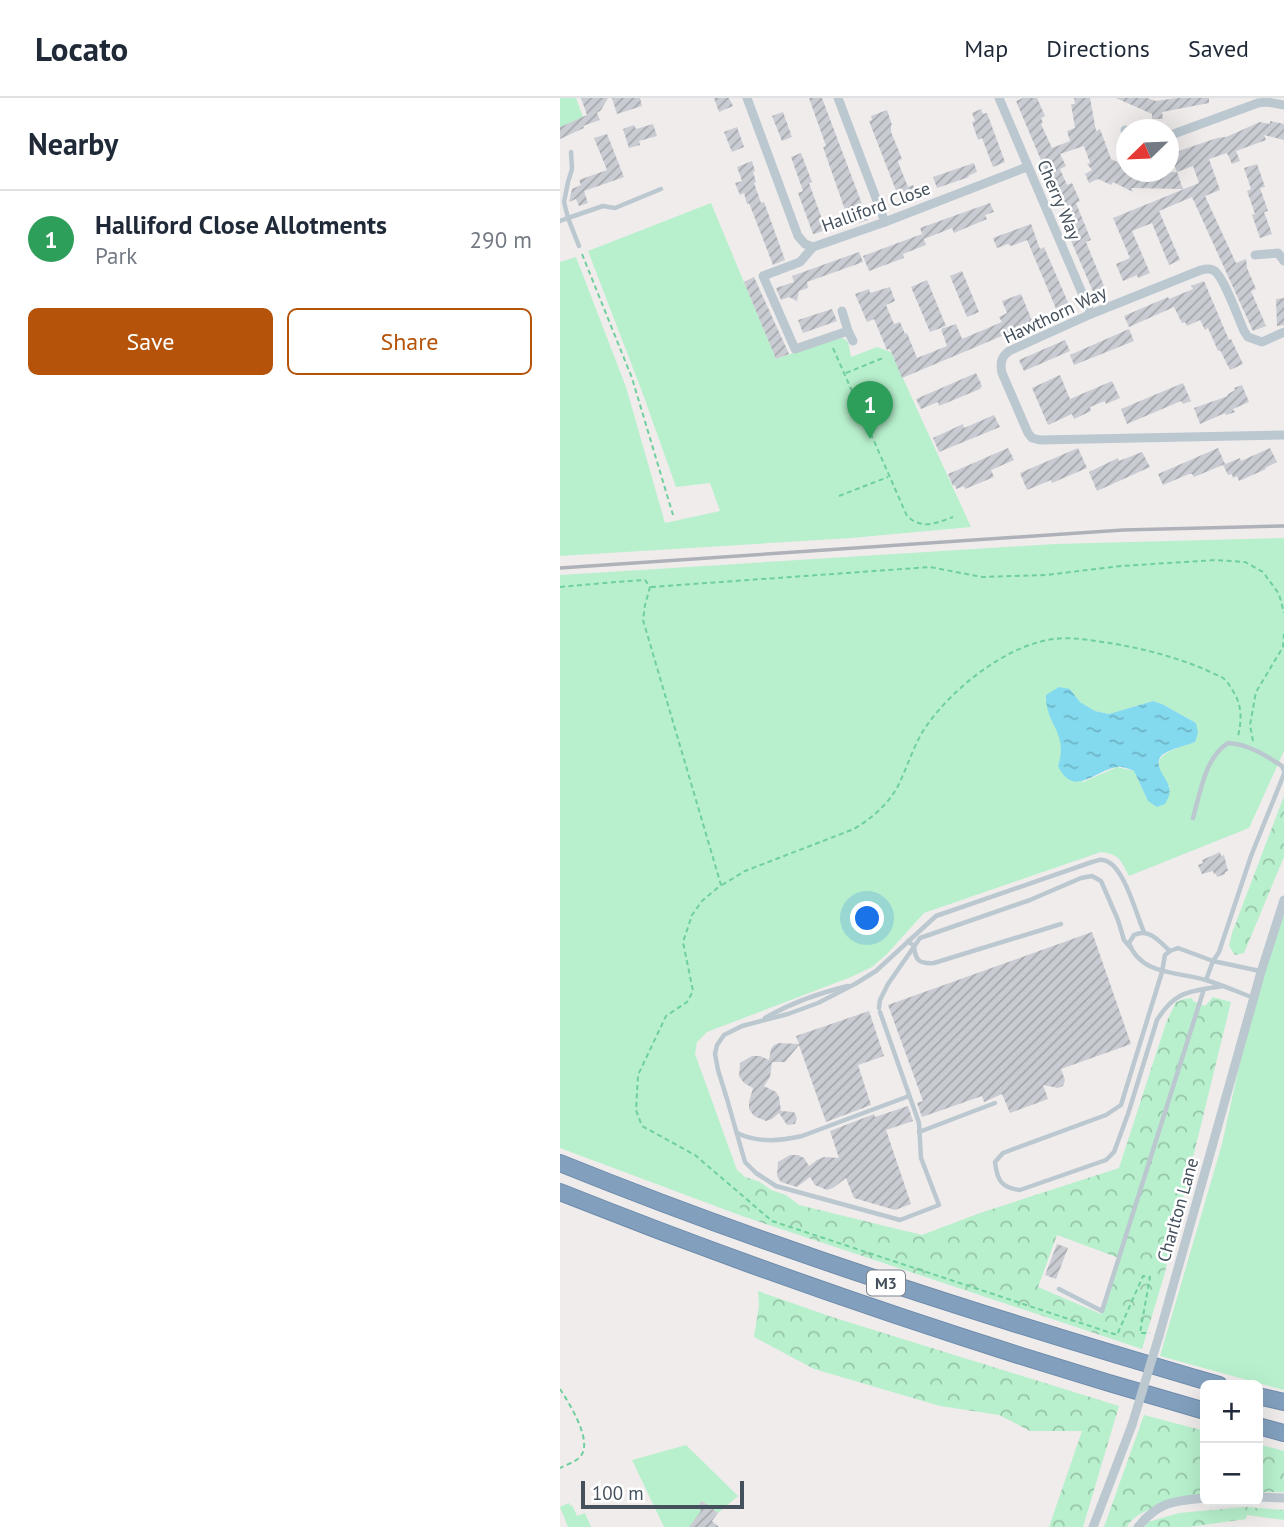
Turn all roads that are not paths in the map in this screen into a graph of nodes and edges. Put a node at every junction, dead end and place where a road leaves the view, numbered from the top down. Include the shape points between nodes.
1 (747, 98) edge
2 (838, 98) edge
3 (999, 98) edge
4 (1284, 105) edge
5 (1179, 132) edge
6 (571, 152) dead end
7 (1027, 167) junction
8 (661, 189) dead end
9 (568, 218) junction
10 (560, 221) edge
11 (885, 222) junction
12 (579, 246) road end
13 (813, 247) junction
14 (1255, 255) dead end
15 (1284, 261) edge
16 (842, 311) dead end
17 (1091, 314) junction
18 (848, 331) junction
19 (1284, 332) edge
20 (853, 341) dead end
21 (1284, 435) edge
22 (1284, 772) edge
23 (1192, 818) dead end
24 (1284, 900) edge
25 (1061, 923) dead end
26 (1144, 932) junction
27 (908, 941) junction
28 (914, 946) junction
29 (1130, 947) junction
30 (1170, 951) junction
31 (1213, 961) junction
32 (1162, 971) junction
33 (1261, 972) junction
34 (1206, 980) junction
35 (1222, 986) junction
36 (1204, 989) junction
37 (1254, 998) junction
38 (909, 1096) junction
39 (995, 1103) dead end
40 (736, 1132) junction
41 (919, 1132) junction
42 (560, 1163) edge
43 (560, 1192) edge
44 (1059, 1289) dead end
45 (1202, 1380) edge
46 (1263, 1397) edge
47 (1284, 1402) edge
48 (1200, 1409) edge
49 (1263, 1427) edge
50 (1284, 1433) edge
51 (1263, 1497) edge
52 (1284, 1498) edge
53 (1200, 1499) edge
54 (1093, 1527) edge
55 (1138, 1527) edge

1 - 13 street, Halliford Close via 798,236
2 - 11 street
3 - 7 street, Cherry Way
4 - 5 street via 1258,103
6 - 9 lane via 564,201
7 - 11 street, Halliford Close
7 - 17 street, Cherry Way
8 - 9 lane via 615,208 603,205
9 - 10 lane
9 - 12 lane
11 - 13 street, Halliford Close
13 - 18 street via 800,262 763,276 795,349
14 - 15 street via 1278,253
16 - 18 street
17 - 19 street, Hawthorn Way via 1208,269 1222,280 1248,337 1262,342
17 - 21 street, Hawthorn Way via 1009,351 1001,360 1002,373 1032,438
18 - 20 street
22 - 23 lane via 1282,766 1254,749 1228,743 1210,762
22 - 31 lane
24 - 33 street, Charlton Lane
25 - 28 lane via 934,963 919,961
26 - 27 lane via 1122,875 1104,860 936,916
26 - 29 lane via 1134,935
26 - 30 lane
27 - 28 lane
27 - 40 lane via 876,971 818,1003 724,1035 715,1054
28 - 29 lane via 920,938 1092,876 1101,881
28 - 38 lane via 880,1000
29 - 32 lane via 1143,962
30 - 31 lane via 1178,948
30 - 32 lane
31 - 33 lane
31 - 34 lane
32 - 34 lane
32 - 36 lane via 1121,1105 1106,1115 1003,1153 995,1162 1004,1186 1020,1190 1106,1160 1114,1152 1128,1114 1157,1020 1183,993
33 - 37 street, Charlton Lane
34 - 35 lane
35 - 36 lane
35 - 37 lane
36 - 44 lane via 1102,1311
37 - 54 street, Charlton Lane, bridge via 1132,1425
38 - 40 lane via 785,1140 749,1138
38 - 41 lane
39 - 41 lane
40 - 41 lane via 745,1162 776,1186 900,1220 939,1205 921,1158
42 - 45 highway, M3 via 904,1289
43 - 48 highway, M3 via 895,1314
46 - 47 highway
49 - 50 highway
51 - 52 street
53 - 55 street via 1171,1502

